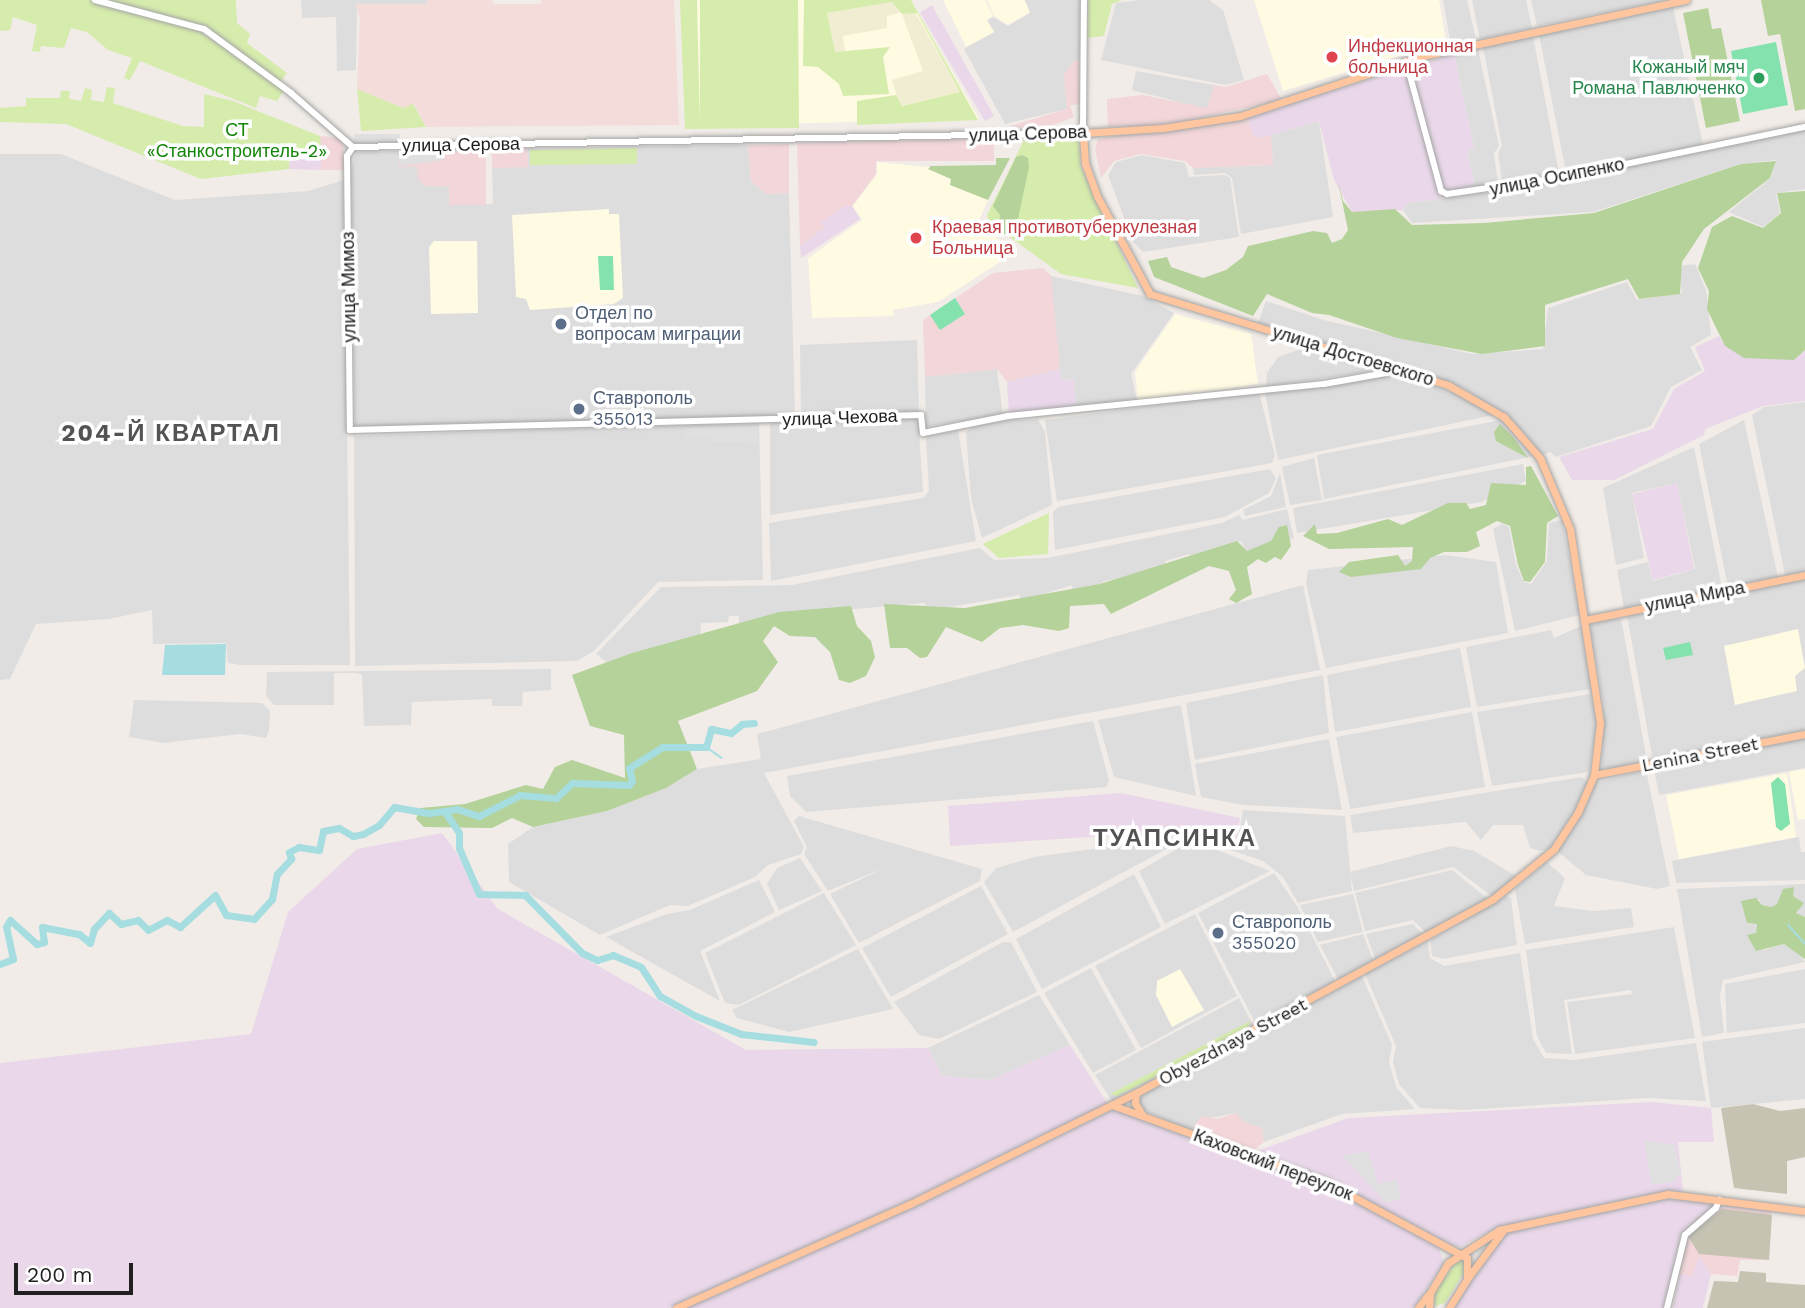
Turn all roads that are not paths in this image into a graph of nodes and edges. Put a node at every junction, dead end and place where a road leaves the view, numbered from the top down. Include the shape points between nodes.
1 (95, 0) edge
2 (1084, 0) edge
3 (1686, 0) edge
4 (1406, 61) junction
5 (1805, 127) edge
6 (1083, 133) junction
7 (353, 147) junction
8 (1390, 368) junction
9 (350, 430) joint
10 (1805, 575) edge
11 (1585, 620) junction
12 (1805, 734) edge
13 (1594, 775) junction
14 (1136, 1093) junction
15 (1111, 1105) junction
16 (1143, 1115) junction
17 (1719, 1200) junction
18 (1805, 1211) edge
19 (1509, 1228) junction
20 (1438, 1241) junction
21 (1470, 1245) junction
22 (1448, 1247) junction
23 (1460, 1256) junction
24 (1445, 1268) junction
25 (1467, 1279) junction
26 (1432, 1289) junction
27 (1429, 1299) junction
28 (676, 1308) edge
29 (1418, 1308) edge
30 (1429, 1308) edge
31 (1434, 1308) edge
32 (1447, 1308) edge
33 (1667, 1308) edge

1 - 7 street via 204,29 291,93
2 - 6 street
3 - 4 main road, улица Серова
4 - 5 street, улица Осипенко via 1441,191 1447,194 1550,179
4 - 6 main road, улица Серова via 1240,116 1163,128
6 - 7 street, улица Серова
6 - 8 main road, улица Достоевского via 1086,163 1097,196 1150,294
7 - 9 street, улица Мимоз via 347,164
8 - 9 street, улица Чехова via 1386,373 1324,384 1008,416 923,433 922,415
8 - 11 main road, улица Достоевского via 1462,391 1504,417 1530,443 1549,472 1565,511
10 - 11 main road, улица Мира
11 - 13 main road, Obyezdnaya Street via 1600,715
12 - 13 main road, Lenina Street
13 - 14 main road, Obyezdnaya Street via 1562,839 1513,887
14 - 15 main road, Obyezdnaya Street
14 - 16 main road via 1135,1103
15 - 16 main road, Каховский переулок
15 - 28 main road, Obyezdnaya Street via 910,1204
16 - 20 main road, Каховский переулок via 1326,1182
17 - 18 main road
17 - 19 main road via 1668,1194
17 - 33 street via 1685,1235
19 - 21 main road
19 - 25 main road via 1490,1242
20 - 22 main road, Каховский переулок
20 - 24 main road via 1446,1254
21 - 22 main road
21 - 23 main road
22 - 23 main road, Каховский переулок
23 - 24 main road
23 - 25 main road
24 - 26 main road
25 - 32 main road
26 - 27 main road
26 - 29 main road
27 - 30 main road
27 - 31 main road

